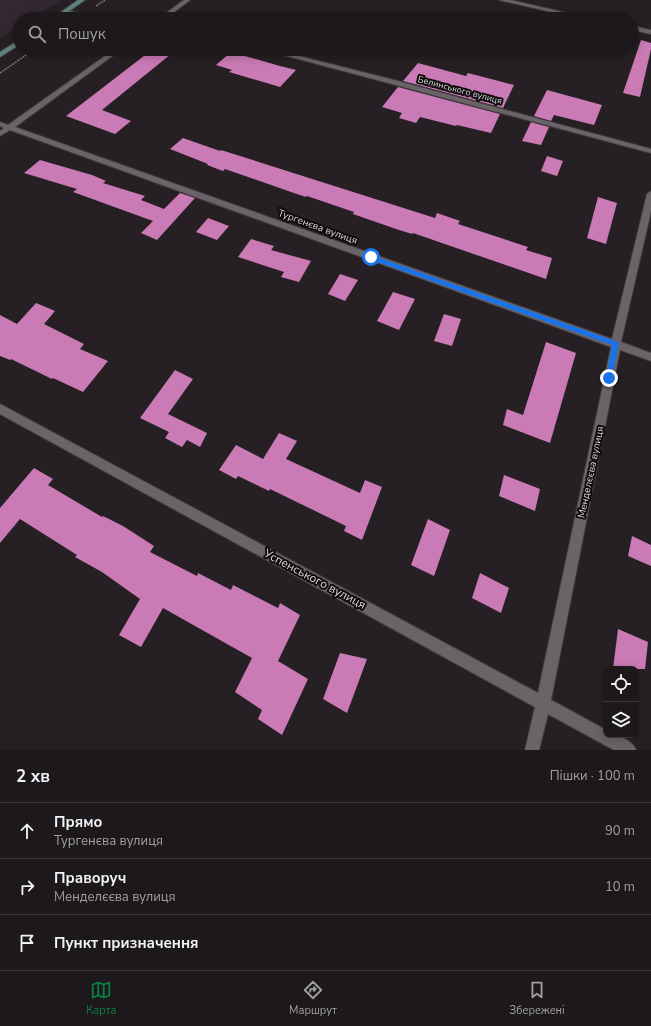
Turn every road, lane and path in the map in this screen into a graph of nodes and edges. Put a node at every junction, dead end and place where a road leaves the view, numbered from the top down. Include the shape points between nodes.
1 (82, 0) edge
2 (187, 0) edge
3 (502, 0) edge
4 (65, 12) edge
5 (171, 12) edge
6 (558, 12) edge
7 (639, 29) edge
8 (651, 32) edge
9 (12, 47) edge
10 (0, 55) edge
11 (25, 56) edge
12 (109, 56) edge
13 (292, 56) edge
14 (0, 73) edge
15 (0, 124) edge
16 (9, 128) junction
17 (0, 134) edge
18 (651, 151) edge
19 (651, 194) edge
20 (616, 344) junction
21 (651, 357) edge
22 (0, 409) edge
23 (543, 703) junction
24 (532, 750) edge
25 (629, 750) edge

1 - 4 street
2 - 5 street
3 - 6 street
7 - 8 street
9 - 10 street
11 - 14 path
12 - 16 street
13 - 18 street, Белинського вулиця
15 - 16 street, Тургенєва вулиця
16 - 17 street
16 - 20 street, Тургенєва вулиця
19 - 20 street, Менделєєва вулиця
20 - 21 street, Тургенєва вулиця
20 - 23 street, Менделєєва вулиця
22 - 23 street, Успенського вулиця
23 - 24 street, Менделєєва вулиця
23 - 25 street, Успенського вулиця

